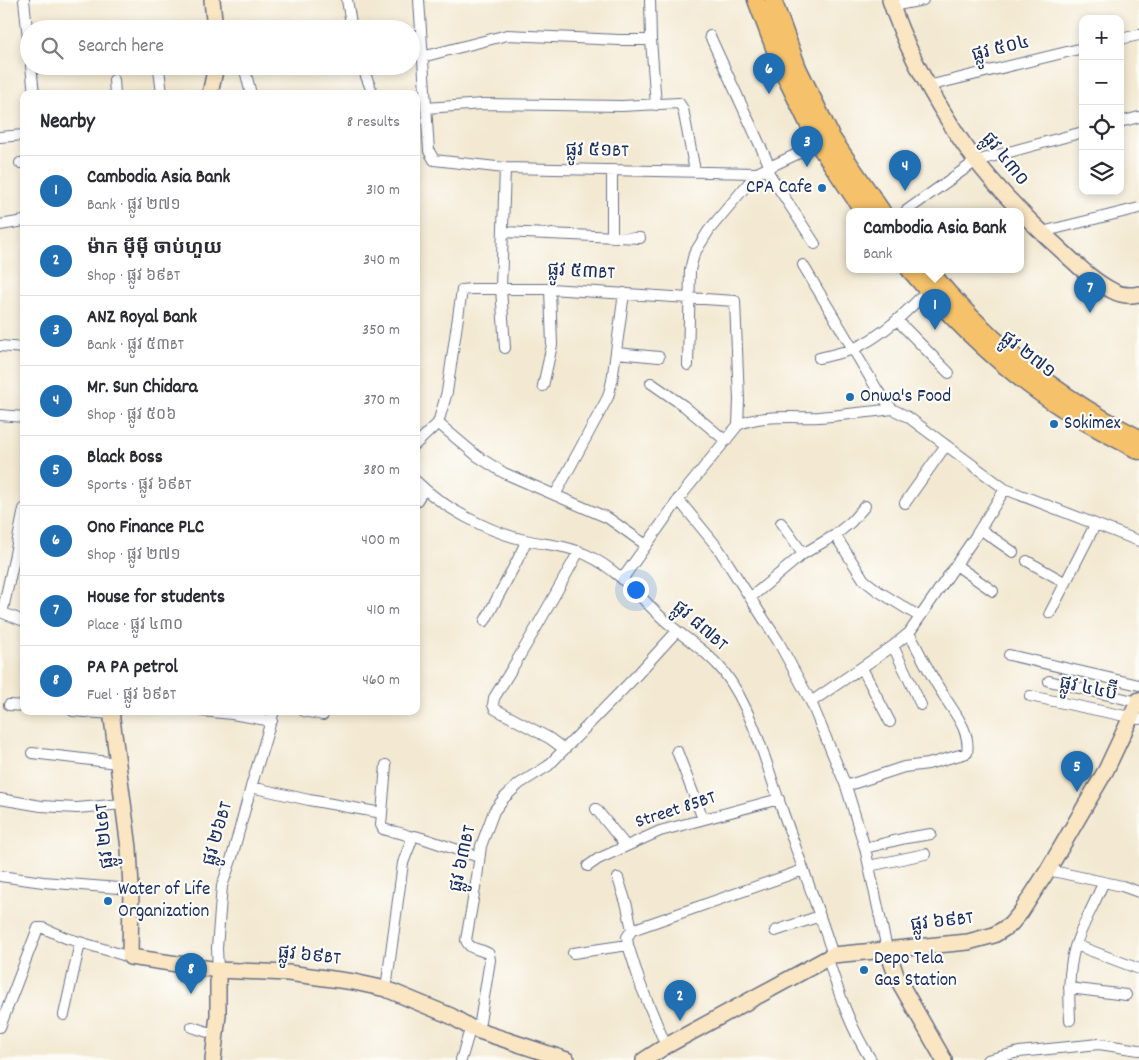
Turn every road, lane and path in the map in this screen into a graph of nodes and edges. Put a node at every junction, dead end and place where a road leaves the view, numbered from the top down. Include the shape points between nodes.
1 (24, 0) edge
2 (212, 0) edge
3 (347, 0) edge
4 (419, 0) edge
5 (650, 0) edge
6 (756, 0) edge
7 (773, 0) edge
8 (923, 0) edge
9 (891, 3) edge
10 (26, 20) edge
11 (214, 20) edge
12 (350, 20) edge
13 (1139, 35) edge
14 (710, 36) dead end
15 (1124, 38) edge
16 (650, 40) junction
17 (1079, 49) edge
18 (422, 57) junction
19 (32, 75) edge
20 (160, 75) edge
21 (214, 75) edge
22 (246, 75) edge
23 (366, 75) edge
24 (114, 80) dead end
25 (928, 86) junction
26 (34, 90) edge
27 (115, 90) edge
28 (162, 90) edge
29 (211, 90) edge
30 (250, 90) edge
31 (371, 90) edge
32 (656, 105) junction
33 (426, 108) junction
34 (1139, 118) edge
35 (1124, 121) edge
36 (1079, 133) edge
37 (20, 135) edge
38 (0, 137) edge
39 (818, 144) junction
40 (976, 161) junction
41 (505, 168) junction
42 (764, 169) junction
43 (612, 170) junction
44 (695, 171) junction
45 (861, 208) edge
46 (880, 208) edge
47 (910, 208) edge
48 (1018, 208) edge
49 (1139, 208) edge
50 (1024, 214) edge
51 (20, 221) edge
52 (0, 225) edge
53 (503, 232) junction
54 (1042, 232) junction
55 (612, 237) junction
56 (640, 238) dead end
57 (815, 244) dead end
58 (803, 265) dead end
59 (912, 273) edge
60 (932, 273) edge
61 (501, 288) junction
62 (550, 289) junction
63 (927, 291) junction
64 (624, 292) junction
65 (1139, 294) edge
66 (690, 298) junction
67 (898, 320) junction
68 (0, 346) edge
69 (20, 348) edge
70 (505, 348) dead end
71 (852, 349) junction
72 (616, 353) junction
73 (659, 357) dead end
74 (819, 358) dead end
75 (688, 364) dead end
76 (949, 373) dead end
77 (651, 383) dead end
78 (543, 386) dead end
79 (892, 409) junction
80 (0, 415) edge
81 (20, 418) edge
82 (438, 422) junction
83 (738, 425) junction
84 (1139, 438) edge
85 (420, 440) edge
86 (726, 441) junction
87 (946, 445) junction
88 (1139, 451) edge
89 (420, 485) edge
90 (424, 489) junction
91 (1006, 489) junction
92 (555, 495) junction
93 (420, 496) edge
94 (678, 499) junction
95 (904, 503) dead end
96 (865, 506) dead end
97 (781, 524) dead end
98 (1095, 525) junction
99 (20, 528) edge
100 (980, 529) junction
101 (835, 535) junction
102 (524, 540) junction
103 (1139, 541) edge
104 (646, 545) junction
105 (579, 551) junction
106 (1013, 552) dead end
107 (803, 554) junction
108 (1027, 561) dead end
109 (956, 565) junction
110 (623, 578) junction
111 (1066, 583) junction
112 (993, 591) dead end
113 (750, 598) junction
114 (1050, 613) dead end
115 (920, 617) junction
116 (20, 619) edge
117 (485, 621) dead end
118 (677, 631) junction
119 (909, 633) junction
120 (893, 646) junction
121 (1009, 655) dead end
122 (862, 668) junction
123 (1049, 680) dead end
124 (1139, 685) edge
125 (1030, 696) dead end
126 (1139, 701) edge
127 (810, 702) junction
128 (8, 705) dead end
129 (921, 705) dead end
130 (20, 706) edge
131 (111, 715) edge
132 (252, 715) edge
133 (273, 716) edge
134 (1135, 718) edge
135 (890, 722) dead end
136 (564, 749) junction
137 (677, 752) dead end
138 (32, 753) dead end
139 (117, 763) junction
140 (386, 765) dead end
141 (846, 786) junction
142 (251, 787) junction
143 (778, 798) junction
144 (0, 799) edge
145 (123, 804) junction
146 (596, 809) dead end
147 (382, 813) junction
148 (703, 819) junction
149 (931, 834) dead end
150 (410, 838) junction
151 (626, 846) junction
152 (865, 848) junction
153 (924, 854) dead end
154 (479, 857) junction
155 (588, 866) dead end
156 (869, 866) junction
157 (803, 870) junction
158 (1048, 870) junction
159 (0, 876) edge
160 (618, 878) dead end
161 (1104, 882) junction
162 (131, 889) junction
163 (1139, 892) edge
164 (820, 916) junction
165 (632, 930) junction
166 (775, 931) dead end
167 (80, 943) junction
168 (628, 944) junction
169 (1076, 945) junction
170 (886, 949) junction
171 (573, 953) dead end
172 (130, 957) junction
173 (830, 957) junction
174 (1139, 969) edge
175 (218, 970) junction
176 (1069, 988) junction
177 (386, 989) junction
178 (1126, 995) dead end
179 (64, 1015) dead end
180 (1070, 1020) dead end
181 (192, 1027) dead end
182 (0, 1028) edge
183 (473, 1029) junction
184 (217, 1036) junction
185 (666, 1046) junction
186 (1139, 1050) edge
187 (213, 1060) edge
188 (462, 1060) edge
189 (567, 1060) edge
190 (644, 1060) edge
191 (871, 1060) edge
192 (944, 1060) edge
193 (987, 1060) edge

1 - 10 street
2 - 11 street
3 - 12 street
4 - 18 street
5 - 16 street
6 - 39 main road via 784,74
7 - 46 main road via 798,68 832,138
8 - 9 street
9 - 25 street, ផ្លូវ ៤៣០
13 - 15 street
14 - 42 street
16 - 18 street via 507,35
16 - 32 street
17 - 25 street, ផ្លូវ ៥០៤
18 - 33 street
19 - 26 street
20 - 28 street
21 - 29 street
22 - 30 street
23 - 31 street
24 - 27 street
25 - 40 street, ផ្លូវ ៤៣០
32 - 33 street via 483,104
32 - 44 street via 681,105
33 - 41 street, ផ្លូវ ៥១BT via 432,158
34 - 35 street
36 - 40 street
37 - 38 street
39 - 42 street
39 - 45 main road
40 - 47 street
40 - 48 street, ផ្លូវ ៤៣០
41 - 43 street, ផ្លូវ ៥១BT
41 - 53 street
42 - 44 street, ផ្លូវ ៥១BT
42 - 57 street
42 - 66 street via 709,230 694,254 690,270
43 - 44 street, ផ្លូវ ៥១BT
43 - 55 street
49 - 54 street
50 - 54 street, ផ្លូវ ៤៣០
51 - 52 street
53 - 55 street
53 - 61 street
54 - 65 street, ផ្លូវ ៤៣០ via 1112,291
55 - 56 street
58 - 71 street
59 - 63 main road, ផ្លូវ ២៧១
60 - 84 main road, ផ្លូវ ២៧១ via 998,343 1052,385
61 - 62 street, ផ្លូវ ៥៣BT
61 - 70 street
61 - 82 street, ផ្លូវ ៥៣BT via 462,290 447,392
62 - 64 street, ផ្លូវ ៥៣BT
62 - 78 street via 552,345
63 - 67 street
63 - 88 main road, ផ្លូវ ២៧១ via 990,354 1050,400
64 - 66 street, ផ្លូវ ៥៣BT
64 - 72 street
66 - 75 street
66 - 83 street, ផ្លូវ ៥៣BT via 735,301
67 - 71 street
67 - 76 street
68 - 69 street
71 - 74 street
71 - 79 street
72 - 73 street
72 - 92 street via 608,397
77 - 86 street
79 - 83 street via 766,418 747,420
79 - 87 street
80 - 81 street
82 - 85 street
82 - 92 street via 477,456
83 - 86 street
86 - 94 street
87 - 91 street
87 - 95 street
89 - 90 street, ផ្លូវ ៨៧BT
90 - 93 street
90 - 102 street, ផ្លូវ ៨៧BT via 478,524
91 - 98 street
91 - 100 street
92 - 104 street via 608,518
94 - 104 street
94 - 113 street via 718,548
96 - 101 street
97 - 107 street
98 - 103 street
98 - 111 street
99 - 116 street via 2,609 3,613
100 - 106 street
100 - 109 street
101 - 107 street
101 - 115 street via 864,580
102 - 105 street, ផ្លូវ ៨៧BT
102 - 117 street via 517,561
104 - 110 street
105 - 110 street, ផ្លូវ ៨៧BT
105 - 136 street via 538,627 494,698 493,705
107 - 113 street
108 - 111 street
109 - 112 street
109 - 115 street
110 - 118 street, ផ្លូវ ៨៧BT
111 - 114 street
113 - 127 street via 778,641
115 - 119 street
118 - 136 street, ផ្លូវ ៦៣BT
118 - 143 street, ផ្លូវ ៨៧BT via 706,652 729,680 762,745
119 - 120 street
119 - 141 street via 943,696 962,723 967,753 904,767
120 - 122 street
120 - 129 street
121 - 124 street
122 - 127 street
122 - 135 street
123 - 126 street
125 - 134 street, ផ្លូវ ៤៤ប៊ី
126 - 134 street, ផ្លូវ ៦៩BT
127 - 141 street
128 - 130 street
131 - 139 street, ផ្លូវ ២៤BT
132 - 133 street
133 - 142 street, ផ្លូវ ២៦BT
134 - 158 street, ផ្លូវ ៦៩BT
136 - 154 street, ផ្លូវ ៦៣BT via 548,766 519,784 500,804 491,818
137 - 148 street
138 - 139 street
139 - 145 street, ផ្លូវ ២៤BT
140 - 147 street
141 - 152 street
142 - 147 street
142 - 175 street, ផ្លូវ ២៦BT via 222,886
143 - 148 street, Street 85BT
143 - 157 street, ផ្លូវ ៨៧BT
144 - 145 street via 68,808
145 - 162 street, ផ្លូវ ២៤BT
146 - 151 street
147 - 150 street via 383,829
148 - 151 street, Street 85BT via 660,831
149 - 152 street
150 - 154 street via 415,836
150 - 177 street via 403,864
151 - 155 street, Street 85BT
152 - 156 street
153 - 156 street
154 - 183 street, ផ្លូវ ៦៣BT via 466,940 468,946 489,954 490,960 480,1022
156 - 170 street
157 - 164 street, ផ្លូវ ៨៧BT
157 - 165 street
158 - 161 street
158 - 170 street, ផ្លូវ ៦៩BT via 1021,912 1010,925 994,935 968,942
159 - 162 street
160 - 165 street
161 - 163 street
161 - 169 street
162 - 172 street, ផ្លូវ ២៤BT
164 - 166 street
164 - 173 street, ផ្លូវ ៨៧BT
165 - 168 street via 627,937
167 - 172 street, ផ្លូវ ៦៩BT
167 - 179 street
167 - 182 street, ផ្លូវ ៦៩BT via 38,928
168 - 171 street
168 - 185 street
169 - 174 street
169 - 176 street
170 - 173 street, ផ្លូវ ៦៩BT
170 - 192 street via 897,978
172 - 175 street, ផ្លូវ ៦៩BT
173 - 185 street, ផ្លូវ ៦៩BT
173 - 191 street, ផ្លូវ ៨៧BT via 840,997
175 - 177 street, ផ្លូវ ៦៩BT via 288,973
175 - 184 street
176 - 178 street
176 - 180 street
177 - 183 street, ផ្លូវ ៦៩BT via 451,1016
181 - 184 street
183 - 188 street, ផ្លូវ ៦៣BT
183 - 189 street, ផ្លូវ ៦៩BT
184 - 187 street
185 - 190 street, ផ្លូវ ៦៩BT
186 - 193 street via 1099,1044 1019,1052

